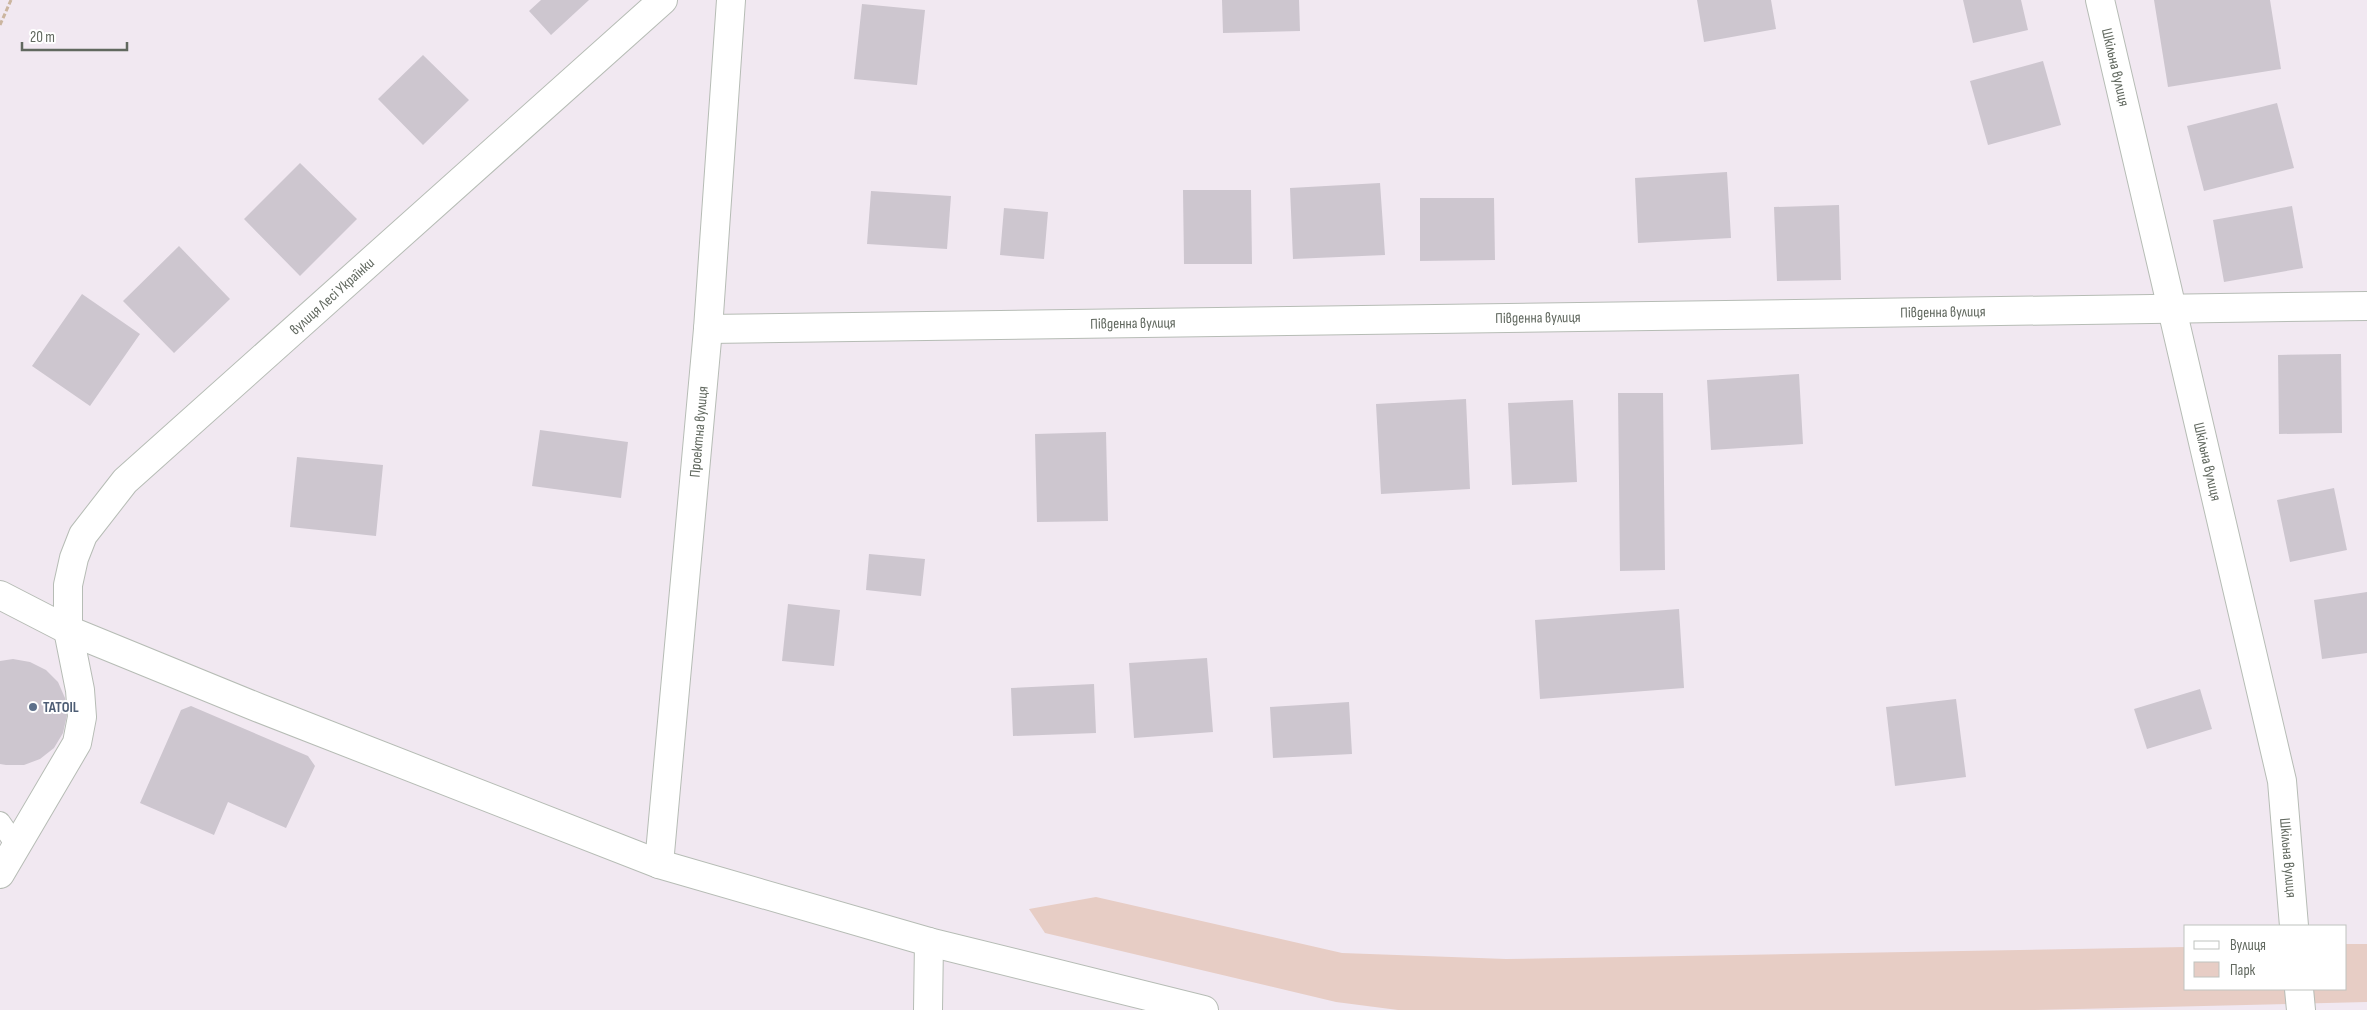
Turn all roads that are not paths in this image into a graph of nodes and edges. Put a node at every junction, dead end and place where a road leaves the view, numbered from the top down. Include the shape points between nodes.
1 (663, 0) edge
2 (731, 0) edge
3 (2100, 0) edge
4 (2367, 306) edge
5 (2174, 309) junction
6 (708, 329) junction
7 (0, 595) edge
8 (68, 630) junction
9 (0, 822) edge
10 (16, 845) junction
11 (658, 864) junction
12 (0, 874) edge
13 (2294, 925) edge
14 (929, 942) junction
15 (2299, 990) edge
16 (928, 1010) edge
17 (1204, 1010) edge
18 (2301, 1010) edge

1 - 8 street, вулиця Лесі Українки via 125,481 83,535 74,558 68,585
2 - 6 street, Проектна вулиця
3 - 5 street, Шкільна вулиця
4 - 5 street, Південна вулиця
5 - 6 street, Південна вулиця
5 - 13 street, Шкільна вулиця via 2282,781
6 - 11 street, Проектна вулиця
7 - 8 street
8 - 10 street, вулиця Лесі Українки via 80,690 82,717 77,743
8 - 11 street
9 - 10 lane
10 - 12 street, вулиця Лесі Українки
11 - 14 street
14 - 16 street
14 - 17 street
15 - 18 street

